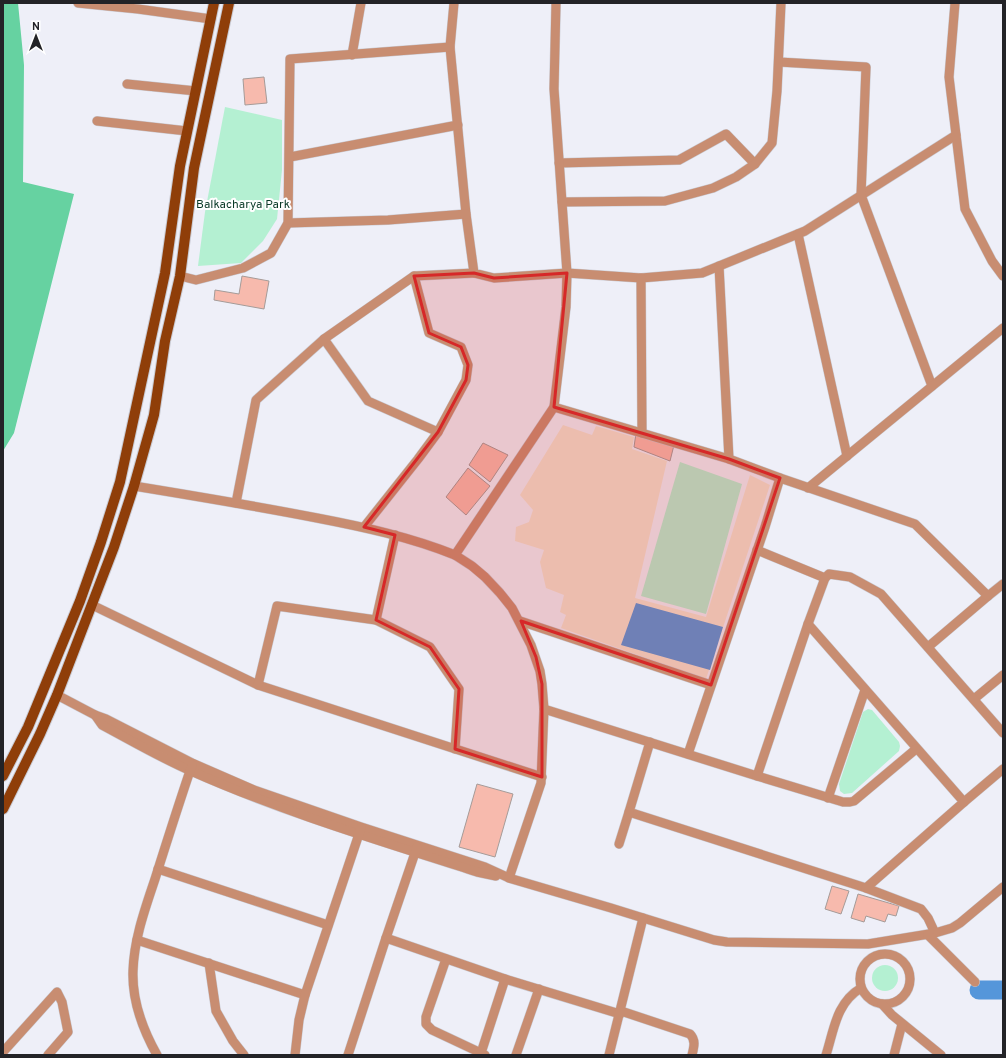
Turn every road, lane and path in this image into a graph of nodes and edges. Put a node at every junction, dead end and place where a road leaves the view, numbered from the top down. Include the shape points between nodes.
1 (78, 3) edge
2 (214, 3) edge
3 (229, 3) edge
4 (361, 3) edge
5 (454, 3) edge
6 (556, 3) edge
7 (781, 3) edge
8 (955, 3) edge
9 (211, 19) junction
10 (450, 47) junction
11 (352, 55) junction
12 (779, 62) junction
13 (127, 84) dead end
14 (196, 91) junction
15 (97, 120) dead end
16 (458, 125) junction
17 (188, 131) junction
18 (956, 135) junction
19 (290, 157) junction
20 (560, 162) junction
21 (755, 164) junction
22 (860, 196) junction
23 (562, 202) junction
24 (466, 214) junction
25 (288, 223) junction
26 (798, 234) junction
27 (718, 266) junction
28 (474, 273) junction
29 (567, 273) junction
30 (180, 276) junction
31 (414, 276) junction
32 (1003, 276) edge
33 (641, 278) junction
34 (1003, 328) edge
35 (324, 339) junction
36 (932, 386) junction
37 (554, 407) junction
38 (438, 432) junction
39 (642, 433) junction
40 (847, 456) junction
41 (729, 459) junction
42 (780, 478) junction
43 (134, 486) junction
44 (808, 488) junction
45 (236, 503) junction
46 (364, 527) junction
47 (395, 535) junction
48 (758, 550) junction
49 (455, 555) junction
50 (824, 578) junction
51 (1003, 584) edge
52 (988, 596) junction
53 (92, 605) junction
54 (376, 620) junction
55 (520, 620) junction
56 (808, 624) junction
57 (928, 647) junction
58 (1003, 675) edge
59 (258, 685) junction
60 (711, 685) junction
61 (865, 690) junction
62 (57, 696) junction
63 (974, 699) junction
64 (544, 709) junction
65 (1003, 733) edge
66 (650, 742) junction
67 (455, 749) junction
68 (916, 749) junction
69 (688, 754) junction
70 (191, 767) junction
71 (1003, 769) edge
72 (3, 776) edge
73 (758, 776) junction
74 (542, 777) junction
75 (828, 798) junction
76 (964, 802) junction
77 (3, 809) edge
78 (629, 812) junction
79 (360, 830) junction
80 (619, 844) dead end
81 (416, 849) junction
82 (158, 869) junction
83 (509, 878) junction
84 (1003, 887) edge
85 (866, 888) junction
86 (643, 918) junction
87 (328, 925) junction
88 (932, 934) junction
89 (386, 938) junction
90 (137, 940) junction
91 (868, 944) junction
92 (874, 956) junction
93 (446, 959) junction
94 (209, 963) junction
95 (505, 978) junction
96 (975, 982) dead end
97 (861, 988) junction
98 (539, 989) junction
99 (305, 994) junction
100 (882, 1004) junction
101 (620, 1012) junction
102 (902, 1024) junction
103 (3, 1052) edge
104 (154, 1054) edge
105 (483, 1054) edge
106 (48, 1055) edge
107 (244, 1055) edge
108 (295, 1055) edge
109 (348, 1055) edge
110 (516, 1055) edge
111 (609, 1055) edge
112 (692, 1055) edge
113 (826, 1055) edge
114 (894, 1055) edge
115 (941, 1055) edge

1 - 9 street
2 - 9 main road
3 - 30 main road via 194,168
4 - 11 street
5 - 10 street
6 - 20 street via 554,89
7 - 12 street
8 - 18 street via 949,77
9 - 14 main road
10 - 11 street
10 - 16 street
11 - 19 street via 290,59
12 - 21 street via 772,143
12 - 22 street via 866,67
13 - 14 street
14 - 17 main road
15 - 17 street
16 - 19 street
16 - 24 street
17 - 72 main road via 180,166 165,273 120,482 80,601 28,727
18 - 22 street
18 - 32 street via 965,209 992,261
19 - 25 street
20 - 21 street via 679,160 726,134
20 - 23 street
21 - 23 street via 713,188 665,201
22 - 26 street
22 - 36 street
23 - 29 street
24 - 25 street via 388,220
24 - 28 street
25 - 30 street via 271,253 244,268 196,280
26 - 27 street
26 - 40 street
27 - 33 street via 702,273
27 - 41 street
28 - 29 street via 494,278
28 - 31 street
29 - 33 street
29 - 37 street via 566,306
30 - 43 main road via 165,341 154,415
31 - 35 street
31 - 38 street via 429,333 461,347 468,365 466,380
33 - 39 street
34 - 36 street
35 - 38 street via 368,401
35 - 45 street via 256,400
36 - 40 street
37 - 39 street
37 - 49 street
38 - 46 street
39 - 41 street
40 - 44 street
41 - 42 street
42 - 44 street
42 - 48 street
43 - 45 street
43 - 53 main road
44 - 52 street via 915,524
45 - 46 street
46 - 47 street
47 - 49 street
47 - 54 street
48 - 50 street
48 - 60 street
49 - 55 street via 485,577
50 - 56 street
50 - 57 street via 829,574 850,577 881,594
51 - 52 street
52 - 57 street
53 - 59 street
53 - 62 main road
54 - 59 street via 277,606
54 - 67 street via 430,647 459,688
55 - 60 street
55 - 64 street via 538,664
56 - 61 street
56 - 73 street
57 - 63 street
58 - 63 street
59 - 67 street
60 - 69 street
61 - 68 street
61 - 75 street
62 - 70 street via 94,715 102,725
62 - 77 main road
63 - 65 street
64 - 66 street
64 - 74 street
66 - 69 street
66 - 78 street
67 - 74 street
68 - 75 street via 854,801 846,803
68 - 76 street
69 - 73 street
70 - 79 street via 282,808
70 - 82 street
71 - 76 street
73 - 75 street
74 - 83 street
76 - 85 street
78 - 80 street
78 - 85 street
79 - 81 street
79 - 87 street
81 - 83 street via 485,867
81 - 89 street
82 - 87 street
82 - 90 street
83 - 86 street
84 - 88 street via 960,923
85 - 88 street via 921,908 928,918
86 - 91 street via 728,942
86 - 101 street
87 - 99 street
88 - 91 street
88 - 96 street
89 - 93 street
89 - 109 street
90 - 94 street
90 - 104 street via 133,971 137,1003
91 - 92 street
92 - 97 street via 862,968 859,982
92 - 100 street via 891,954 899,957 909,970 911,979 905,995 899,1001
93 - 95 street
93 - 105 street via 426,1017 426,1024 432,1030
94 - 99 street
94 - 107 street via 216,1011
95 - 98 street
95 - 105 street
97 - 100 street via 869,1000
97 - 113 street via 848,997 841,1008
98 - 101 street
98 - 110 street
99 - 108 street
100 - 102 street
101 - 111 street
101 - 112 street via 690,1034 694,1041
102 - 114 street
102 - 115 street
103 - 106 street via 57,992 62,1002 68,1032

